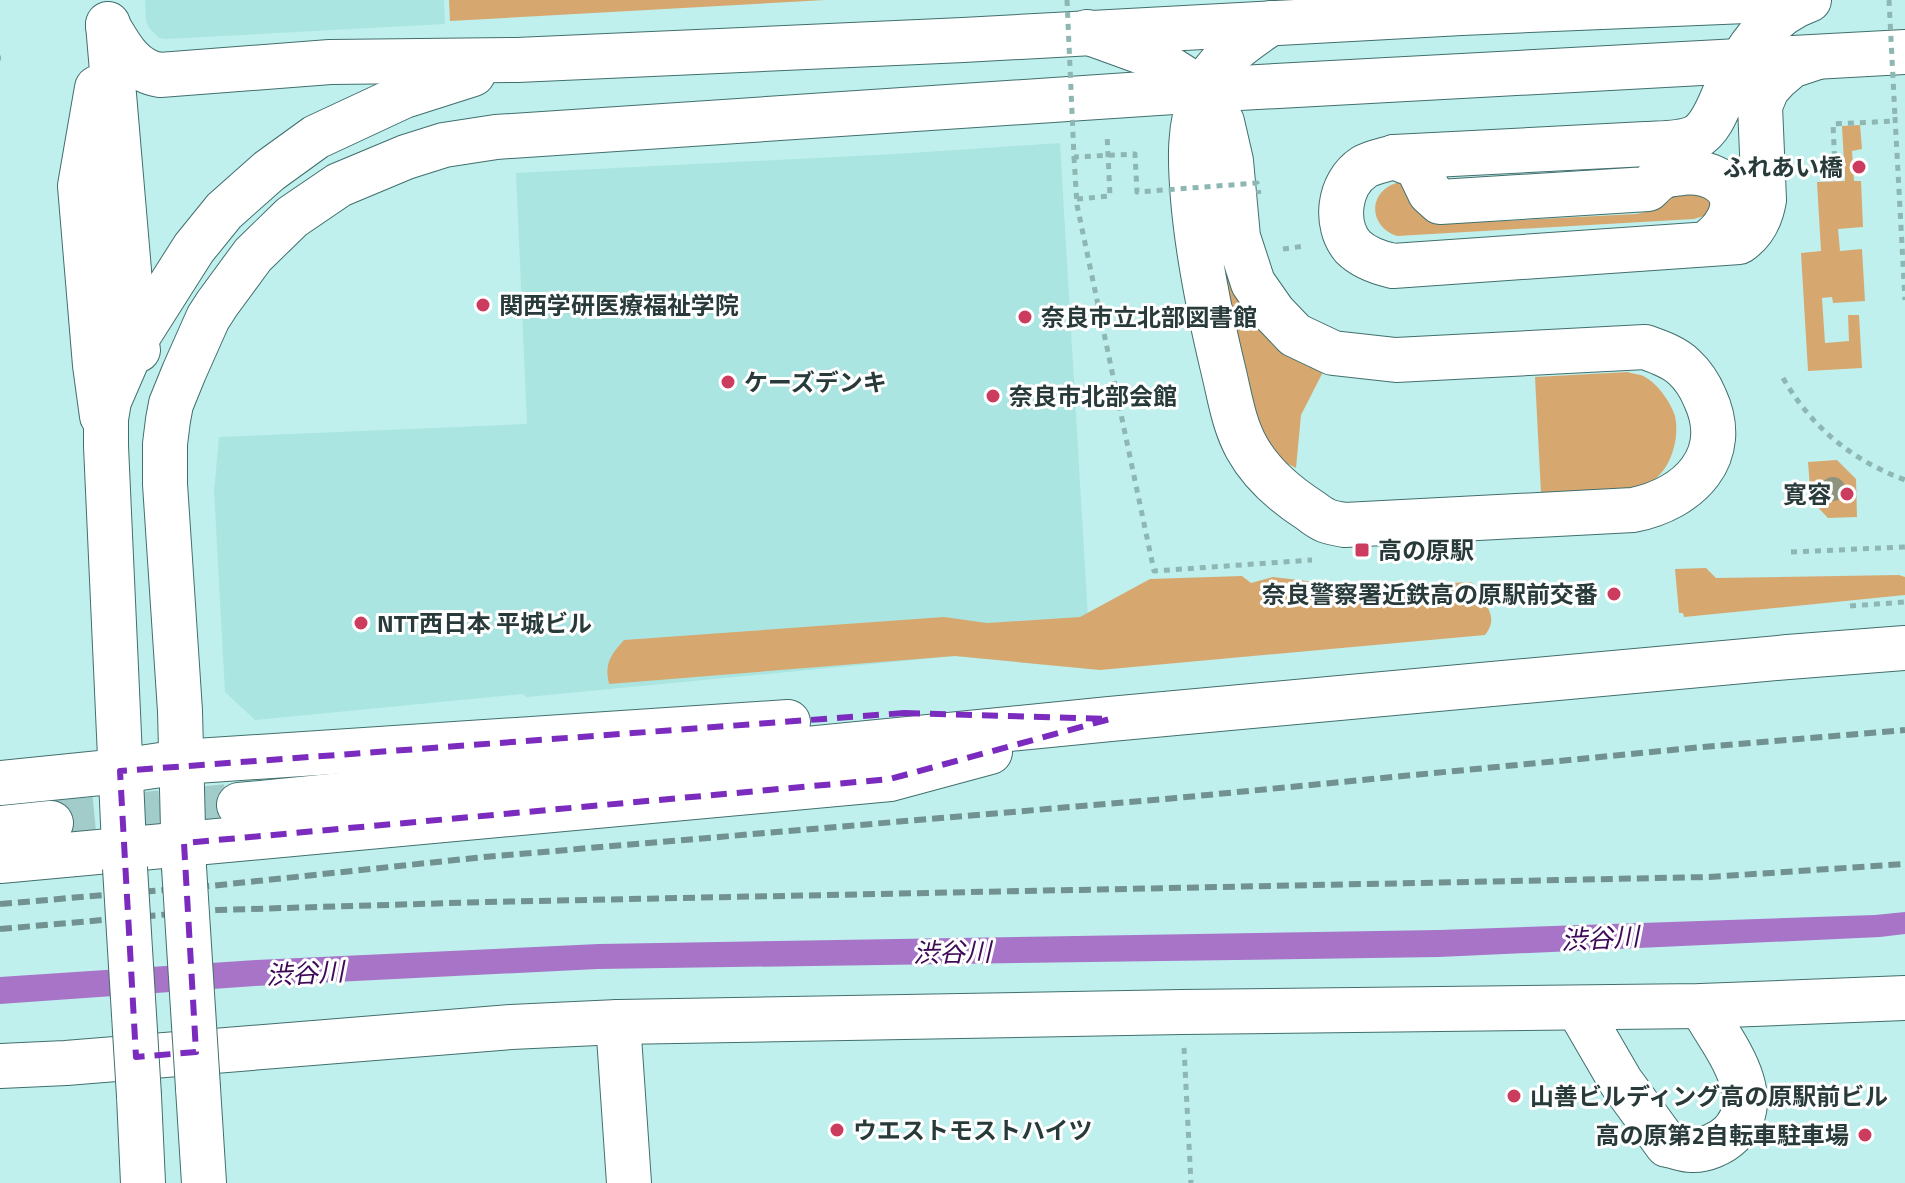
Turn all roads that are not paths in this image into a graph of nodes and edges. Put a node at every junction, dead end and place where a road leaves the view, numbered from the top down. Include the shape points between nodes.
1 (1770, 0) edge
2 (1809, 0) edge
3 (108, 13) edge
4 (1461, 13) junction
5 (1077, 16) edge
6 (1271, 23) junction
7 (1905, 52) edge
8 (1817, 57) junction
9 (517, 60) junction
10 (1741, 61) junction
11 (1291, 85) junction
12 (1203, 90) junction
13 (1760, 106) junction
14 (1107, 112) junction
15 (1674, 158) junction
16 (1210, 162) junction
17 (1707, 244) junction
18 (89, 284) junction
19 (208, 318) junction
20 (135, 341) junction
21 (165, 444) junction
22 (106, 446) junction
23 (1905, 648) edge
24 (1110, 719) junction
25 (181, 762) junction
26 (120, 771) junction
27 (0, 783) edge
28 (239, 805) tunnel mouth
29 (51, 823) tunnel mouth
30 (0, 828) edge
31 (184, 855) junction
32 (124, 859) junction
33 (0, 861) edge
34 (1905, 998) edge
35 (1701, 1006) junction
36 (1578, 1008) junction
37 (618, 1022) junction
38 (0, 1066) edge
39 (143, 1183) edge
40 (204, 1183) edge
41 (629, 1183) edge

1 - 4 street
2 - 10 street via 1793,5 1766,26
3 - 9 street via 130,59 142,70 160,75 330,62
3 - 18 street via 80,186
3 - 20 street
4 - 6 street
4 - 10 street via 1519,32 1696,24 1716,34
5 - 6 street
5 - 9 street via 963,40
5 - 12 street
6 - 12 street via 1228,54
7 - 8 street
8 - 10 street
8 - 13 street via 1791,66 1777,78
9 - 20 street via 404,96 316,137 224,211
10 - 11 street
10 - 13 street via 1758,85
10 - 15 street via 1705,130
11 - 12 street
11 - 16 street via 1258,106
12 - 14 street
12 - 16 street via 1193,123
13 - 17 street via 1762,211 1749,236 1739,242
14 - 16 street via 1150,112 1182,147
14 - 19 street via 512,136 444,145 339,185 292,217 253,255
15 - 17 street via 1688,172 1721,180 1728,189 1732,203 1727,222
15 - 17 street via 1394,157 1364,167 1346,189 1341,204 1344,233 1354,248 1393,266
16 - 16 street via 1253,283 1295,335 1333,353 1396,360 1645,347 1683,365 1698,382 1714,436 1709,458 1682,491 1633,510 1327,522 1270,479 1241,436 1212,326 1197,240
18 - 20 street via 117,327
18 - 22 street
19 - 20 street via 171,340
19 - 21 street via 171,404
20 - 21 street via 160,409
20 - 22 street via 109,401
21 - 25 street
22 - 26 street
23 - 24 street
24 - 25 street via 904,713
24 - 28 street
24 - 31 street via 890,779
25 - 26 street
25 - 31 street
26 - 27 street
26 - 32 street
29 - 30 street
31 - 32 street
31 - 40 street, bridge
32 - 33 street
32 - 39 street, bridge
34 - 35 street
35 - 36 street
35 - 36 street via 1740,1072 1747,1098 1742,1123 1722,1143 1693,1151 1667,1145 1621,1082
36 - 37 street
37 - 38 street
37 - 41 street

